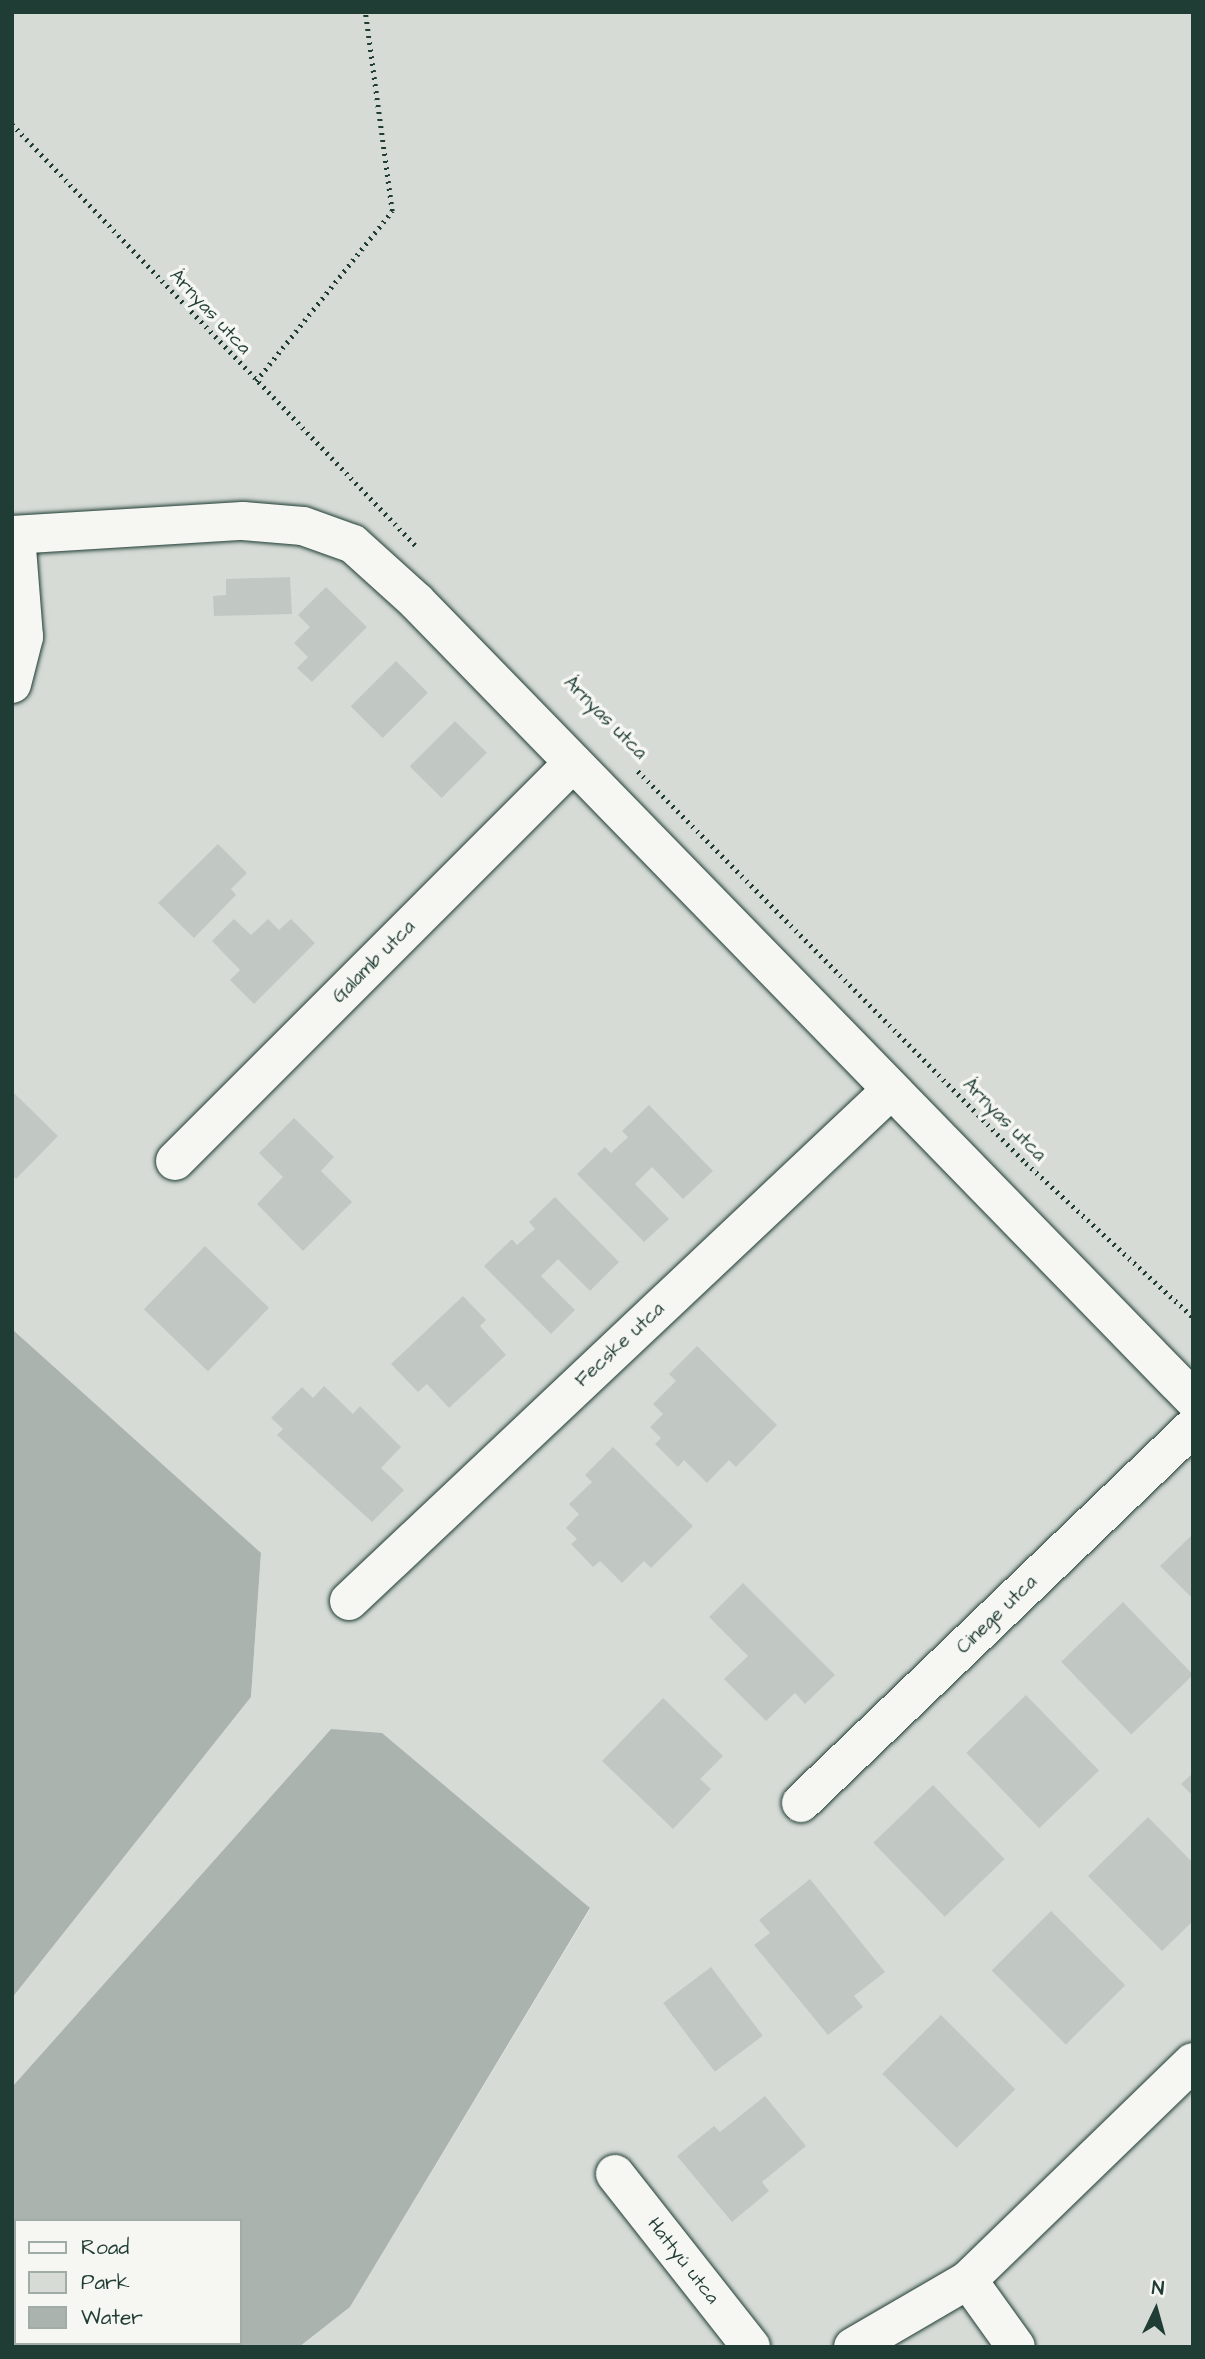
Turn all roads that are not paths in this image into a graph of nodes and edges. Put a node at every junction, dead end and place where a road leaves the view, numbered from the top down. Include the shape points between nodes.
1 (14, 535) edge
2 (12, 684) edge
3 (573, 762) junction
4 (891, 1090) junction
5 (175, 1161) dead end
6 (1193, 1399) edge
7 (1193, 1427) edge
8 (349, 1601) dead end
9 (801, 1803) dead end
10 (1193, 2062) edge
11 (615, 2174) dead end
12 (968, 2280) junction
13 (751, 2347) edge
14 (853, 2347) edge
15 (1016, 2347) edge

1 - 2 lane via 24,637
1 - 3 lane via 243,521 303,526 353,544
3 - 4 lane
3 - 5 lane, Galamb utca
4 - 6 lane
4 - 8 lane, Fecske utca
7 - 9 lane, Cinege utca
10 - 12 lane
11 - 13 lane, Hattyú utca
12 - 14 lane
12 - 15 lane

